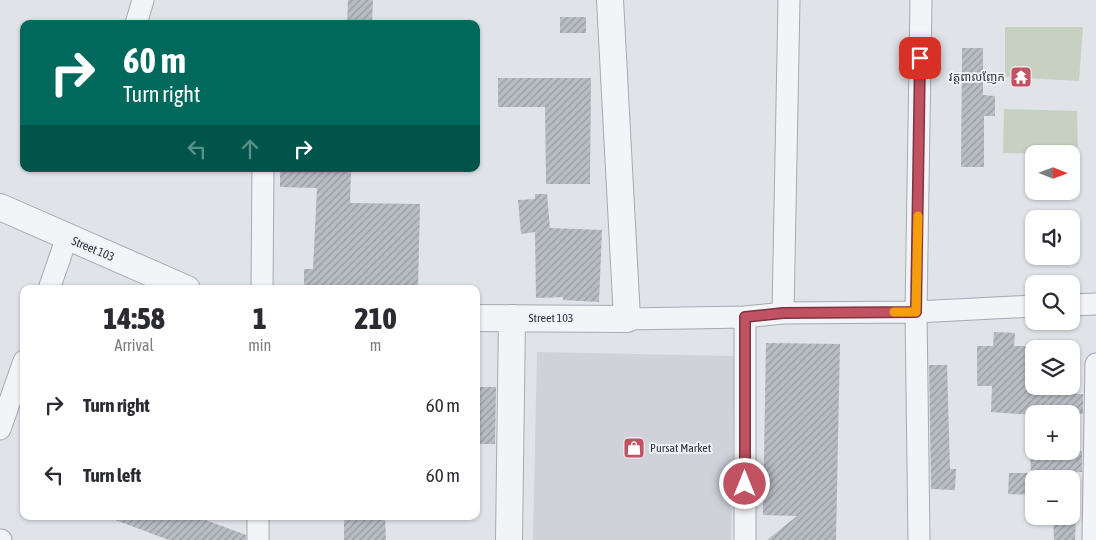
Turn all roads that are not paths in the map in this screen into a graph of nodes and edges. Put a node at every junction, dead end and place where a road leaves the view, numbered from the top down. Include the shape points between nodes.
1 (143, 0) edge
2 (610, 0) edge
3 (788, 0) edge
4 (921, 0) edge
5 (137, 20) edge
6 (263, 172) edge
7 (0, 207) edge
8 (67, 237) junction
9 (50, 285) edge
10 (178, 285) edge
11 (262, 285) edge
12 (1096, 304) edge
13 (1080, 305) edge
14 (1025, 306) edge
15 (916, 312) junction
16 (783, 313) junction
17 (745, 317) junction
18 (480, 318) edge
19 (512, 318) junction
20 (627, 319) junction
21 (1096, 364) edge
22 (20, 373) edge
23 (0, 429) edge
24 (258, 520) edge
25 (258, 540) edge
26 (509, 540) edge
27 (745, 540) edge
28 (919, 540) edge
29 (1093, 540) edge

1 - 5 street
2 - 20 street
3 - 16 street
4 - 15 street
6 - 11 street
7 - 8 street, Street 103
8 - 9 street
8 - 10 street, Street 103
12 - 13 street
14 - 15 street
15 - 16 street
15 - 28 street
16 - 17 street
17 - 20 street
17 - 27 street
18 - 19 street, Street 103
19 - 20 street, Street 103
19 - 26 street
21 - 29 street
22 - 23 street
24 - 25 street

